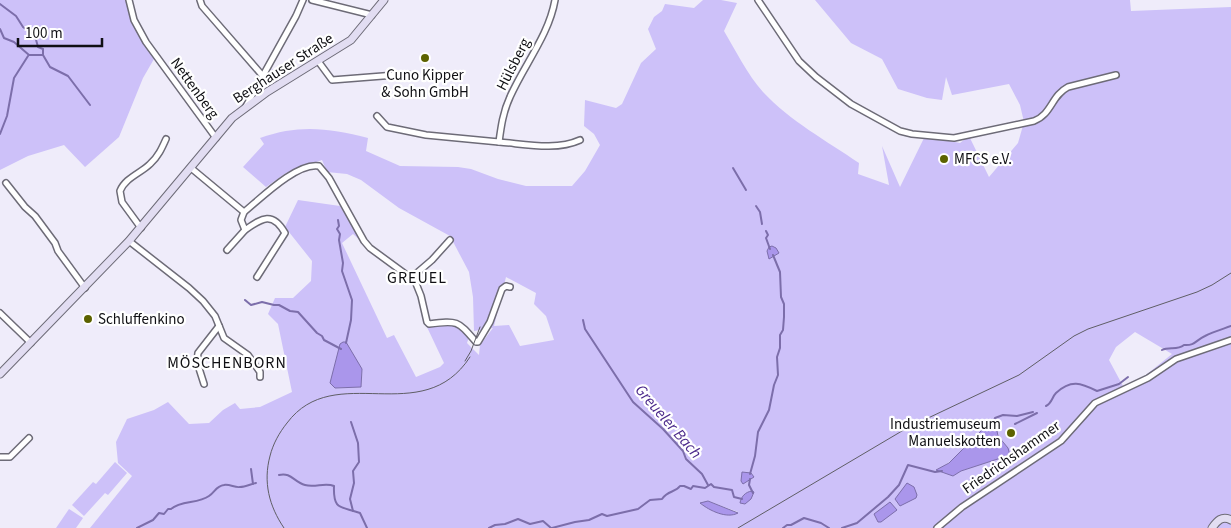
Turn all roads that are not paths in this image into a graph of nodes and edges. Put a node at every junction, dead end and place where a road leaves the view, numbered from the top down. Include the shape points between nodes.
1 (129, 0) edge
2 (200, 0) edge
3 (303, 0) edge
4 (312, 0) edge
5 (384, 0) edge
6 (555, 0) edge
7 (758, 0) edge
8 (372, 15) junction
9 (318, 61) junction
10 (408, 74) dead end
11 (262, 75) junction
12 (1116, 75) dead end
13 (244, 108) junction
14 (377, 116) dead end
15 (216, 138) junction
16 (166, 139) dead end
17 (580, 140) dead end
18 (499, 142) junction
19 (191, 168) junction
20 (6, 183) dead end
21 (244, 212) junction
22 (141, 228) junction
23 (244, 230) junction
24 (450, 240) dead end
25 (129, 241) junction
26 (227, 250) dead end
27 (257, 277) dead end
28 (411, 278) junction
29 (510, 287) dead end
30 (85, 289) junction
31 (0, 313) edge
32 (219, 326) junction
33 (1231, 340) edge
34 (31, 344) junction
35 (0, 374) edge
36 (260, 378) dead end
37 (204, 384) dead end
38 (29, 438) dead end
39 (0, 457) edge
40 (1231, 520) edge
41 (937, 528) edge
42 (1212, 528) edge

1 - 15 street, Nettenberg via 134,20 146,42
2 - 11 street
3 - 11 street
4 - 8 street
5 - 8 street, Berghauser Straße
6 - 18 street, Hülsberg via 547,27 509,98
7 - 12 street via 799,60 816,77 852,104 900,131 912,134 954,138 1034,121 1042,118 1061,91 1068,87
8 - 9 street, Berghauser Straße via 351,40
9 - 10 street via 332,80
9 - 13 street, Berghauser Straße
11 - 13 street
13 - 15 street, Berghauser Straße
14 - 18 street via 387,127 426,135
15 - 19 street, Berghauser Straße
16 - 22 street via 151,163 126,182 120,191 122,202
17 - 18 street via 569,145 538,146
19 - 21 street
19 - 22 street, Berghauser Straße
20 - 30 street via 35,216
21 - 23 street
21 - 28 street via 292,174 317,165 329,178 370,248
22 - 25 street, Berghauser Straße
23 - 26 street
23 - 27 street via 264,218 282,228 285,234
24 - 28 street
25 - 30 street, Berghauser Straße
25 - 32 street via 196,294 215,316
28 - 29 street via 417,284 429,324 452,322 466,330 476,342 490,322 502,289
30 - 34 street, Berghauser Straße
31 - 34 street
32 - 36 street via 224,338 248,355 260,372
32 - 37 street via 198,354 197,362
33 - 41 street, Friedrichshammer via 1176,359 1148,378 1095,404 1061,441
34 - 35 street, Berghauser Straße
38 - 39 street via 10,456
40 - 42 street via 1220,519

